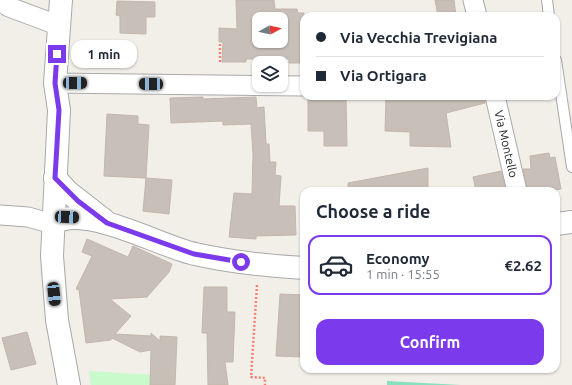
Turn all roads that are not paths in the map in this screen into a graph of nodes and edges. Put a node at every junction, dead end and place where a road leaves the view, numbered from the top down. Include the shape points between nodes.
1 (61, 0) edge
2 (473, 0) edge
3 (547, 0) edge
4 (0, 2) edge
5 (475, 12) edge
6 (548, 12) edge
7 (60, 26) junction
8 (55, 83) junction
9 (300, 86) edge
10 (560, 87) edge
11 (496, 100) edge
12 (572, 167) edge
13 (55, 178) junction
14 (516, 187) edge
15 (0, 215) edge
16 (572, 222) edge
17 (107, 223) junction
18 (53, 224) junction
19 (560, 224) edge
20 (300, 268) edge
21 (65, 379) edge

1 - 7 street
2 - 5 street
3 - 6 lane
4 - 7 street
7 - 8 street
8 - 9 street
8 - 13 street via 59,110
10 - 12 lane
11 - 14 street, Via Montello
13 - 17 street via 78,201
13 - 18 street
15 - 18 street via 28,217
16 - 19 street
17 - 18 street via 67,217
17 - 20 street via 194,254 265,266
18 - 21 street via 54,294

